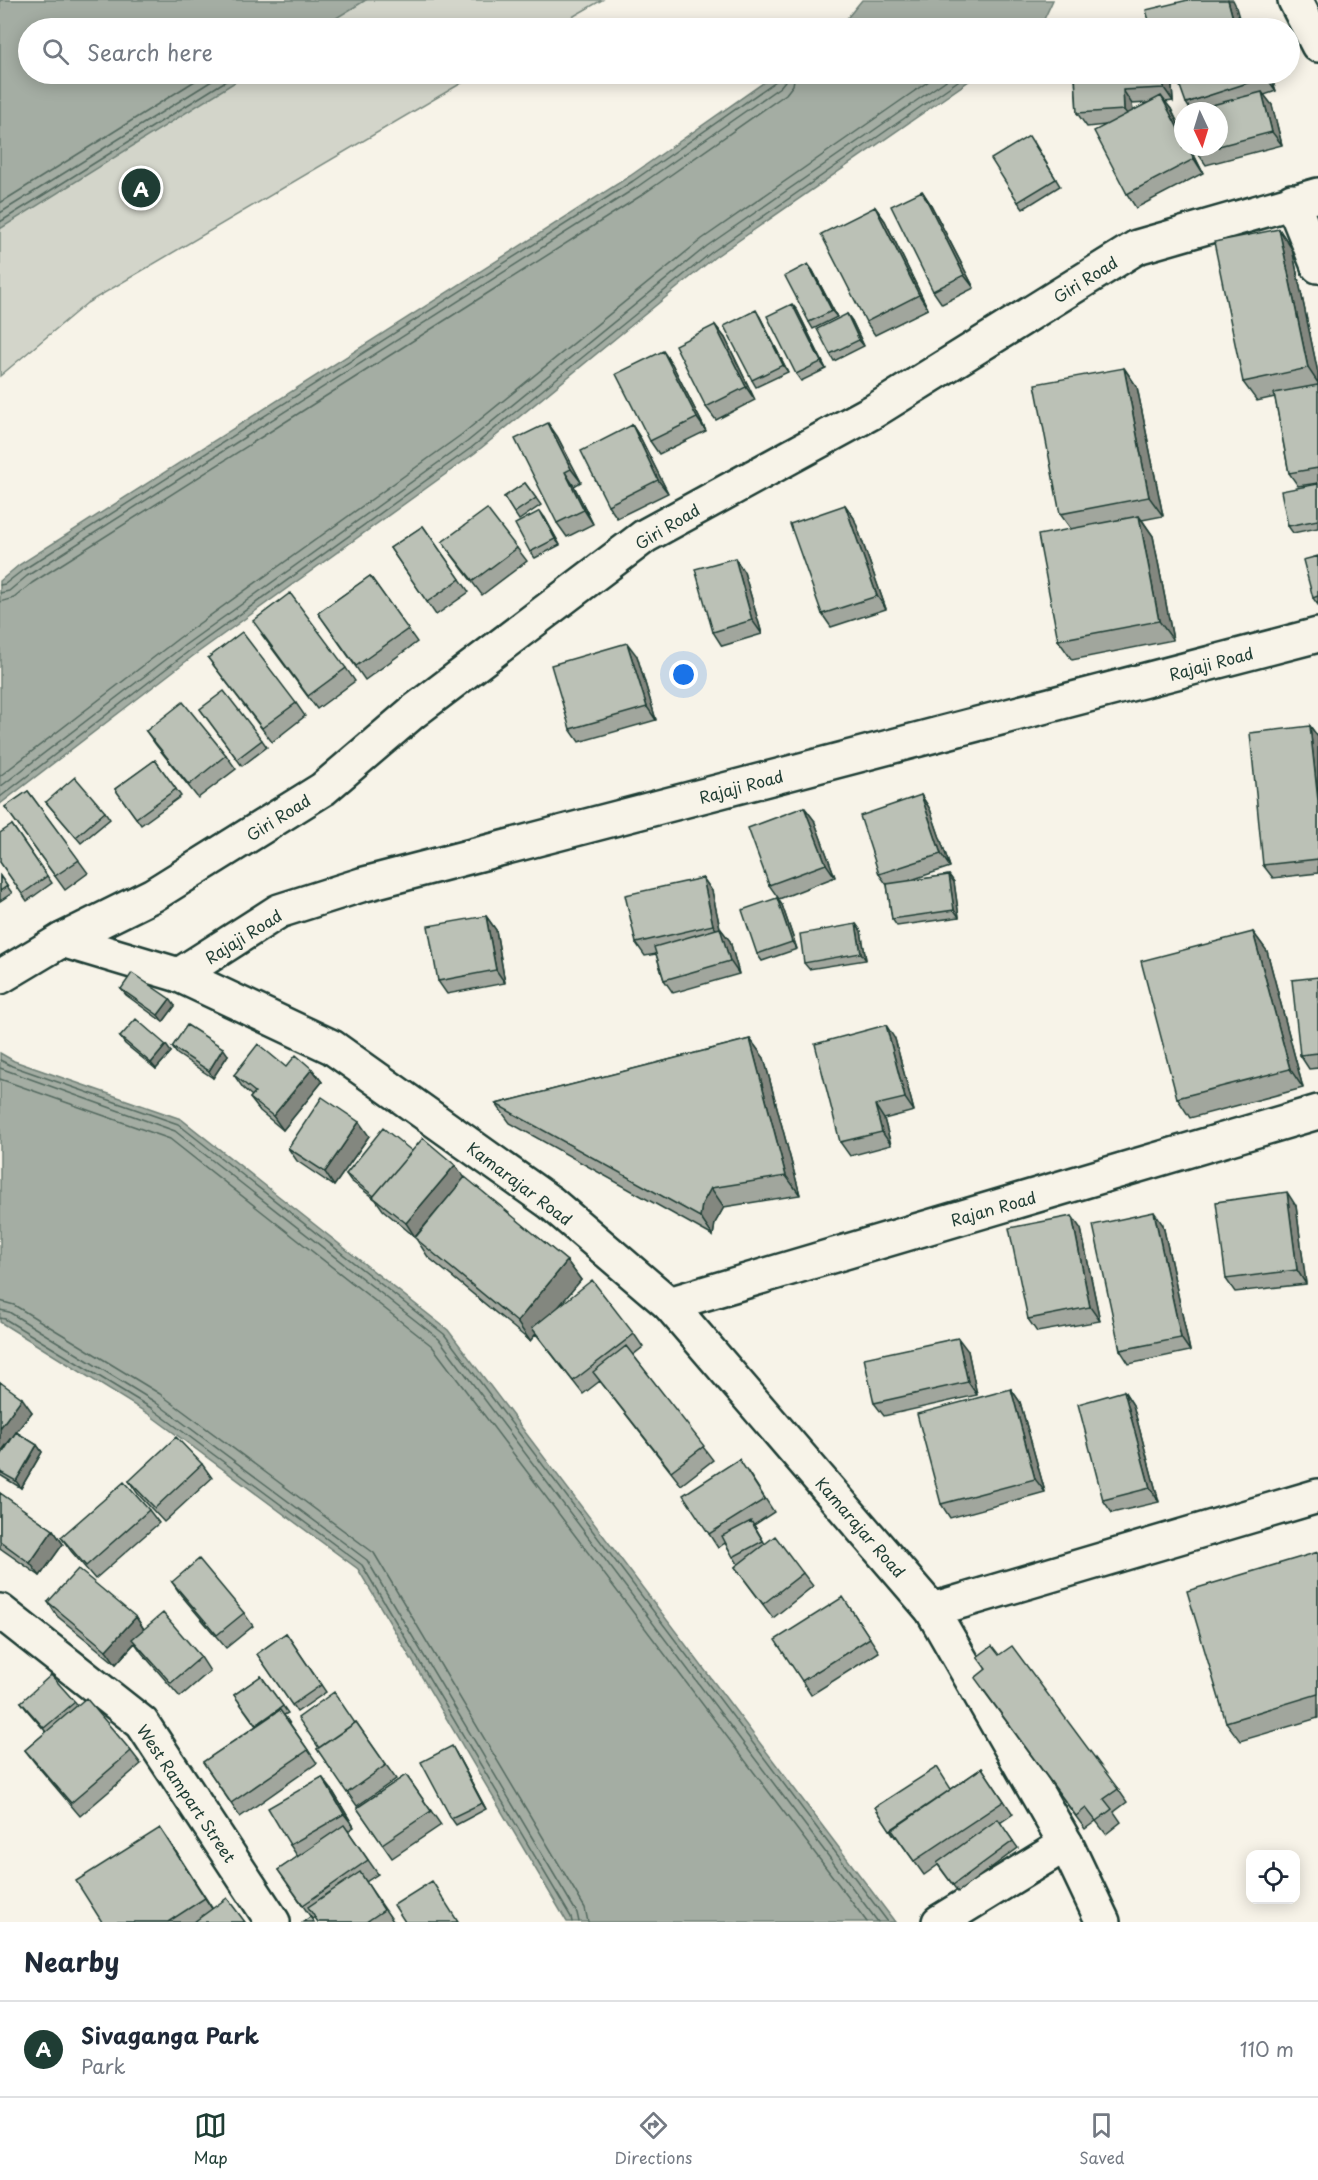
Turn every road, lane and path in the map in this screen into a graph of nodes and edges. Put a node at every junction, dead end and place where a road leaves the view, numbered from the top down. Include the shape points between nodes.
1 (1295, 0) edge
2 (1318, 45) edge
3 (1305, 198) edge
4 (1318, 266) edge
5 (1318, 635) edge
6 (62, 940) junction
7 (179, 975) junction
8 (0, 977) edge
9 (1318, 1112) edge
10 (669, 1304) junction
11 (1318, 1496) edge
12 (932, 1610) junction
13 (0, 1611) edge
14 (1066, 1844) junction
15 (273, 1922) edge
16 (939, 1922) edge
17 (1103, 1922) edge

1 - 2 street
3 - 4 street
3 - 6 street, Giri Road via 1137,247 874,411 645,536 414,712 323,789 153,895
5 - 7 street, Rajaji Road via 361,885 279,911
6 - 7 street, Kamarajar Road
6 - 8 street
7 - 10 street, Kamarajar Road via 332,1047 551,1203
9 - 10 street, Rajan Road
10 - 12 street, Kamarajar Road
11 - 12 street
12 - 14 street, Kamarajar Road
13 - 15 street, West Rampart Street via 142,1723
14 - 16 street
14 - 17 street, Kamarajar Road

